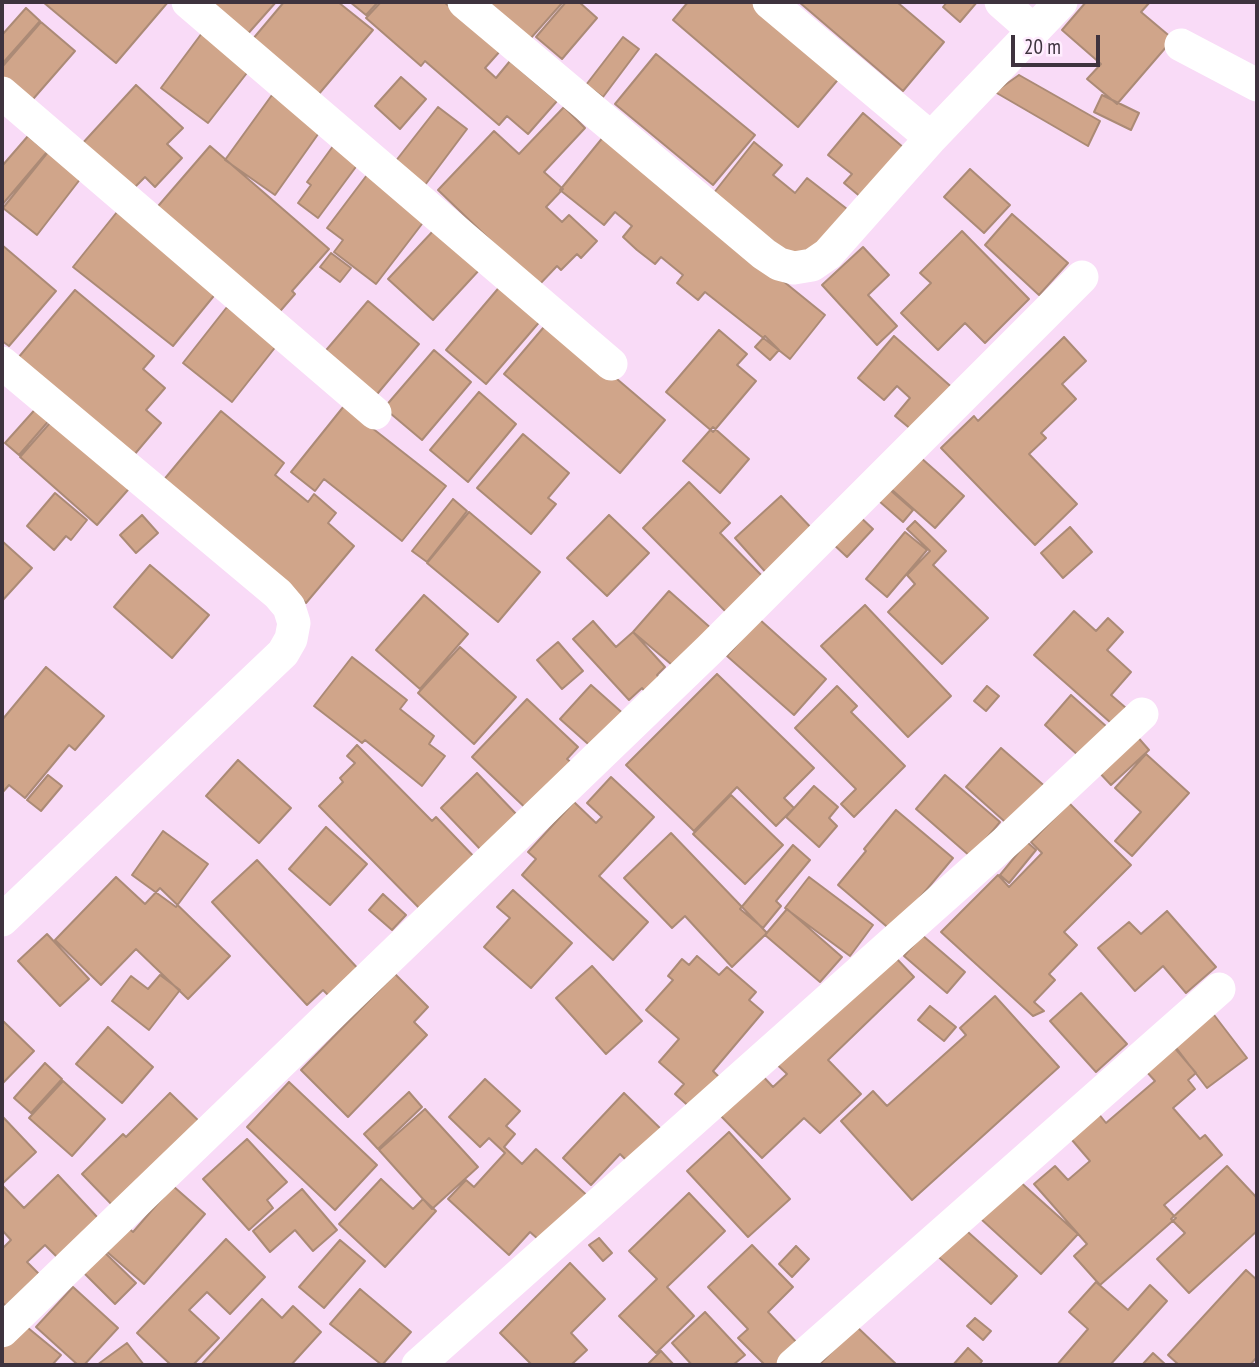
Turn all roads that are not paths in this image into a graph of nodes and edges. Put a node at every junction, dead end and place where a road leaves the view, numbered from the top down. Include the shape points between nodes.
1 (188, 2) edge
2 (464, 2) edge
3 (769, 2) edge
4 (1001, 2) edge
5 (1061, 2) edge
6 (1034, 31) junction
7 (1181, 45) dead end
8 (1257, 85) edge
9 (2, 93) edge
10 (931, 138) junction
11 (1082, 277) dead end
12 (2, 363) edge
13 (611, 364) dead end
14 (375, 413) dead end
15 (1142, 714) dead end
16 (2, 920) edge
17 (1219, 989) dead end
18 (2, 1331) edge
19 (418, 1365) edge
20 (793, 1365) edge

1 - 13 street
2 - 10 street via 779,264 793,268 812,265 828,254
3 - 10 street
4 - 6 street
5 - 6 street
6 - 10 street
7 - 8 street
9 - 14 street
11 - 18 street via 710,649
12 - 16 street via 278,594 289,607 294,624 283,653
15 - 19 street via 1009,839
17 - 20 street

